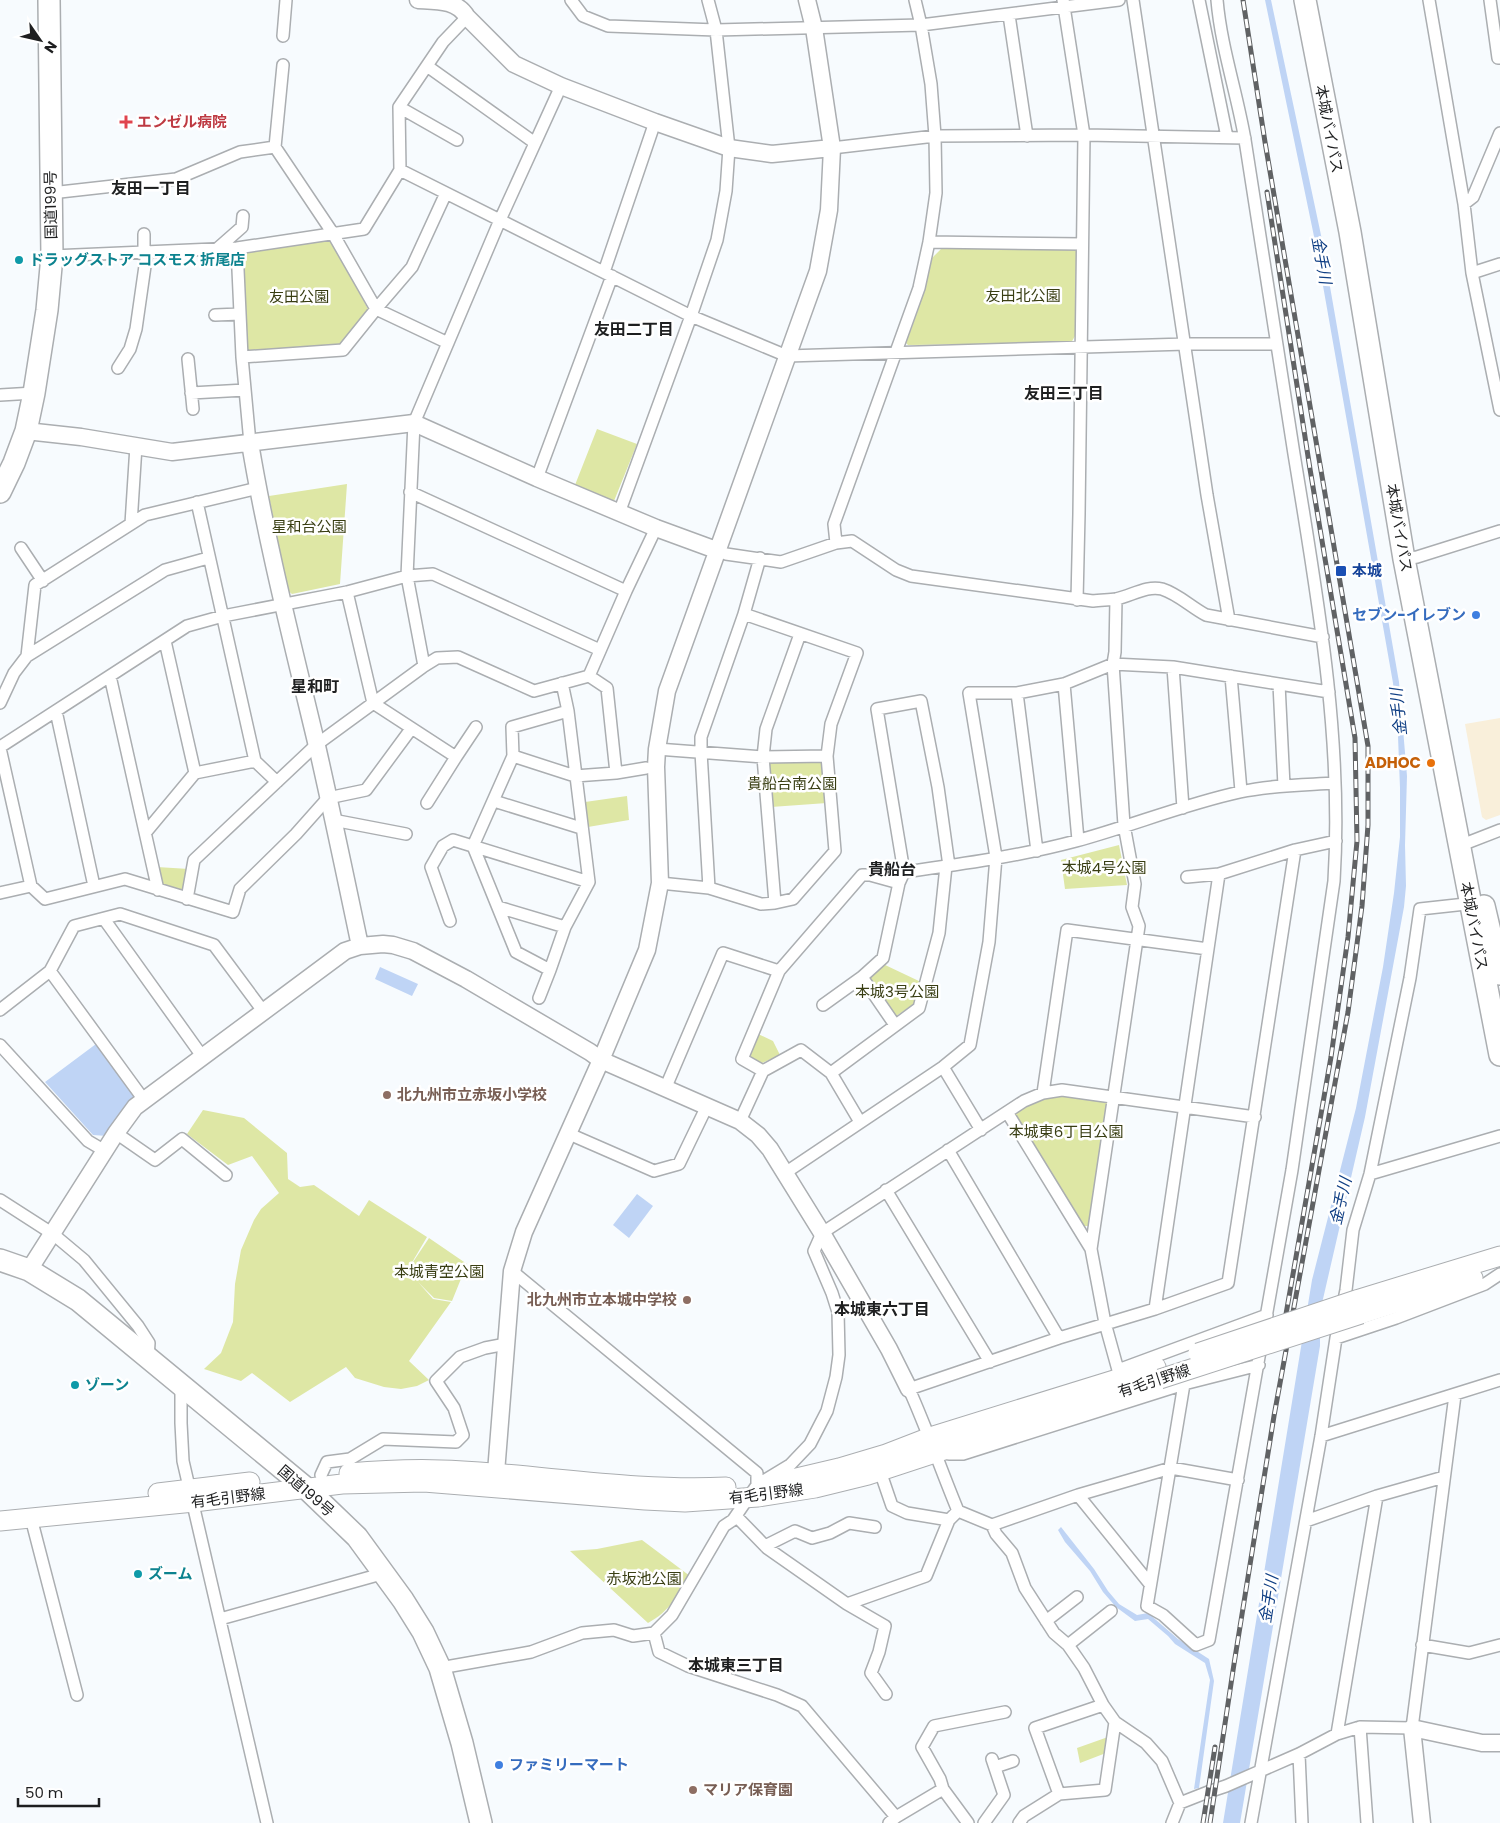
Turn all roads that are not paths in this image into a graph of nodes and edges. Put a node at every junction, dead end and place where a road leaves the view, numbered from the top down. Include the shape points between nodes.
1 (49, 0) edge
2 (286, 0) edge
3 (418, 0) edge
4 (570, 0) edge
5 (708, 0) edge
6 (807, 0) edge
7 (914, 0) edge
8 (1118, 0) edge
9 (1133, 0) edge
10 (1199, 0) edge
11 (1217, 0) edge
12 (1305, 0) edge
13 (1318, 0) edge
14 (1429, 0) edge
15 (1490, 0) edge
16 (1063, 3) edge
17 (465, 8) edge
18 (1009, 15) junction
19 (921, 25) junction
20 (814, 28) junction
21 (716, 30) junction
22 (283, 36) dead end
23 (1500, 58) edge
24 (283, 64) dead end
25 (427, 66) junction
26 (561, 86) junction
27 (399, 107) junction
28 (655, 122) junction
29 (1500, 133) edge
30 (1084, 135) junction
31 (935, 136) junction
32 (1027, 136) junction
33 (1152, 136) junction
34 (1227, 137) junction
35 (1245, 138) junction
36 (457, 140) dead end
37 (535, 143) junction
38 (275, 146) junction
39 (730, 148) junction
40 (832, 148) junction
41 (400, 170) junction
42 (51, 193) junction
43 (446, 193) junction
44 (1464, 204) junction
45 (243, 216) dead end
46 (500, 220) junction
47 (332, 232) junction
48 (144, 234) dead end
49 (929, 242) junction
50 (1082, 244) junction
51 (237, 248) junction
52 (217, 249) junction
53 (146, 252) junction
54 (52, 256) junction
55 (1500, 264) edge
56 (1472, 273) junction
57 (608, 274) junction
58 (376, 309) junction
59 (215, 314) dead end
60 (240, 314) junction
61 (691, 316) junction
62 (448, 343) junction
63 (1186, 344) junction
64 (1276, 344) junction
65 (1081, 348) junction
66 (897, 353) junction
67 (787, 356) junction
68 (242, 357) junction
69 (188, 359) dead end
70 (118, 368) dead end
71 (245, 390) junction
72 (34, 393) junction
73 (191, 393) junction
74 (0, 395) edge
75 (193, 409) dead end
76 (1500, 410) edge
77 (414, 423) junction
78 (26, 431) junction
79 (250, 443) junction
80 (136, 446) junction
81 (537, 478) junction
82 (258, 488) junction
83 (0, 492) edge
84 (410, 492) junction
85 (196, 502) junction
86 (620, 513) junction
87 (130, 524) junction
88 (656, 528) junction
89 (1500, 531) edge
90 (836, 544) junction
91 (22, 548) dead end
92 (716, 550) junction
93 (208, 558) junction
94 (760, 558) junction
95 (1410, 558) junction
96 (407, 576) junction
97 (43, 580) junction
98 (626, 591) junction
99 (347, 592) junction
100 (1116, 599) junction
101 (1076, 600) junction
102 (282, 604) junction
103 (744, 614) junction
104 (223, 616) junction
105 (1229, 620) junction
106 (800, 634) junction
107 (1322, 637) junction
108 (165, 641) junction
109 (600, 650) junction
110 (28, 656) junction
111 (1113, 664) junction
112 (424, 666) junction
113 (1173, 667) junction
114 (110, 676) junction
115 (589, 676) junction
116 (1231, 676) junction
117 (562, 683) junction
118 (1064, 684) junction
119 (1279, 684) junction
120 (1329, 692) junction
121 (1017, 693) junction
122 (0, 703) edge
123 (373, 703) junction
124 (568, 711) junction
125 (56, 712) junction
126 (476, 727) dead end
127 (411, 729) junction
128 (316, 745) junction
129 (0, 748) edge
130 (657, 749) junction
131 (701, 752) junction
132 (513, 756) junction
133 (827, 756) junction
134 (456, 757) junction
135 (763, 757) junction
136 (255, 761) junction
137 (646, 768) dead end
138 (616, 772) junction
139 (195, 773) junction
140 (576, 776) junction
141 (277, 782) junction
142 (1335, 783) junction
143 (1284, 786) junction
144 (1242, 792) junction
145 (328, 798) junction
146 (494, 801) junction
147 (427, 804) dead end
148 (1183, 808) junction
149 (333, 820) junction
150 (1124, 825) junction
151 (581, 828) junction
152 (1500, 830) edge
153 (146, 832) junction
154 (406, 834) dead end
155 (1078, 840) junction
156 (1336, 841) junction
157 (1466, 843) junction
158 (473, 846) junction
159 (1037, 850) junction
160 (1295, 850) junction
161 (996, 857) junction
162 (947, 866) junction
163 (904, 872) junction
164 (1219, 874) junction
165 (1187, 877) dead end
166 (589, 882) junction
167 (660, 883) junction
168 (900, 884) junction
169 (31, 886) junction
170 (94, 886) junction
171 (709, 888) junction
172 (158, 890) junction
173 (0, 893) edge
174 (187, 899) junction
175 (775, 903) junction
176 (1476, 903) junction
177 (498, 907) junction
178 (104, 919) junction
179 (450, 921) dead end
180 (565, 928) junction
181 (1138, 939) junction
182 (360, 946) junction
183 (1208, 949) junction
184 (550, 970) junction
185 (779, 971) junction
186 (50, 972) junction
187 (1500, 974) edge
188 (862, 977) junction
189 (539, 998) dead end
190 (823, 1005) dead end
191 (0, 1010) edge
192 (263, 1011) junction
193 (895, 1024) junction
194 (0, 1045) edge
195 (1500, 1055) edge
196 (202, 1056) junction
197 (601, 1060) junction
198 (943, 1067) junction
199 (763, 1070) junction
200 (832, 1072) junction
201 (665, 1089) junction
202 (1043, 1093) junction
203 (1114, 1097) junction
204 (144, 1100) junction
205 (707, 1106) junction
206 (1185, 1107) junction
207 (1007, 1112) junction
208 (1255, 1117) junction
209 (740, 1121) junction
210 (860, 1122) junction
211 (981, 1130) junction
212 (116, 1133) junction
213 (567, 1133) junction
214 (1500, 1136) edge
215 (948, 1150) junction
216 (105, 1151) junction
217 (785, 1173) junction
218 (1370, 1174) junction
219 (226, 1175) dead end
220 (886, 1190) junction
221 (0, 1200) edge
222 (53, 1234) junction
223 (822, 1234) junction
224 (1090, 1250) junction
225 (1500, 1256) edge
226 (0, 1260) edge
227 (1500, 1269) edge
228 (29, 1270) junction
229 (512, 1271) junction
230 (1500, 1274) edge
231 (1358, 1307) junction
232 (1155, 1309) junction
233 (1267, 1315) junction
234 (1105, 1323) junction
235 (1060, 1338) junction
236 (1336, 1338) junction
237 (506, 1344) junction
238 (148, 1358) junction
239 (990, 1362) junction
240 (1259, 1364) junction
241 (1159, 1373) junction
242 (1120, 1374) junction
243 (1500, 1380) edge
244 (181, 1384) junction
245 (1184, 1384) junction
246 (909, 1389) junction
247 (1455, 1394) junction
248 (1321, 1436) junction
249 (932, 1446) junction
250 (1171, 1468) junction
251 (880, 1471) junction
252 (1444, 1477) junction
253 (307, 1480) junction
254 (496, 1480) junction
255 (1238, 1480) junction
256 (753, 1491) junction
257 (1078, 1495) junction
258 (191, 1496) junction
259 (1377, 1496) junction
260 (0, 1510) edge
261 (958, 1511) junction
262 (736, 1516) junction
263 (31, 1518) junction
264 (949, 1520) junction
265 (0, 1521) edge
266 (1306, 1521) junction
267 (992, 1525) junction
268 (875, 1526) dead end
269 (765, 1546) junction
270 (384, 1573) junction
271 (1150, 1584) junction
272 (1077, 1597) dead end
273 (847, 1604) junction
274 (1111, 1611) dead end
275 (220, 1619) junction
276 (1046, 1621) junction
277 (654, 1632) junction
278 (1068, 1645) junction
279 (1422, 1645) junction
280 (1500, 1645) edge
281 (440, 1668) junction
282 (886, 1694) dead end
283 (77, 1695) dead end
284 (1103, 1704) junction
285 (1005, 1712) dead end
286 (1115, 1722) junction
287 (1360, 1727) junction
288 (1412, 1728) junction
289 (1337, 1734) junction
290 (1500, 1743) edge
291 (1300, 1754) junction
292 (1013, 1761) dead end
293 (1260, 1771) junction
294 (943, 1789) junction
295 (1059, 1794) junction
296 (1180, 1803) junction
297 (893, 1820) edge
298 (268, 1823) edge
299 (481, 1823) edge
300 (968, 1823) edge
301 (984, 1823) edge
302 (1019, 1823) edge
303 (1172, 1823) edge
304 (1250, 1823) edge
305 (1302, 1823) edge
306 (1367, 1823) edge
307 (1422, 1823) edge

1 - 42 highway, 国道199号
2 - 22 street
3 - 17 street via 452,2
4 - 21 street via 583,16 608,26
5 - 21 street
6 - 20 street
7 - 19 street
8 - 16 street
9 - 33 street
10 - 34 street
11 - 35 street
12 - 95 highway, 本城バイパス
13 - 95 highway, 本城バイパス via 1363,239
14 - 44 street
15 - 23 street
16 - 18 street
16 - 30 street
17 - 25 street
17 - 26 street via 514,64
18 - 19 street
18 - 32 street
19 - 20 street
19 - 31 street via 931,84
20 - 21 street
20 - 40 street
21 - 39 street
24 - 38 street
25 - 27 street
25 - 37 street
26 - 28 street
26 - 37 street
27 - 36 street
27 - 41 street
28 - 39 street
28 - 57 street
29 - 44 street via 1473,197
30 - 32 street
30 - 33 street
30 - 50 street
31 - 32 street
31 - 40 street
31 - 49 street via 936,193
33 - 34 street
33 - 63 street
34 - 35 street
35 - 64 street
37 - 46 street
38 - 42 street via 240,152 176,179
38 - 47 street
39 - 40 street via 772,154
39 - 61 street via 717,240
40 - 67 street via 829,210 818,271
41 - 43 street
41 - 47 street via 364,229
42 - 54 highway, 国道199号
43 - 46 street
43 - 58 street via 412,268
44 - 56 street
45 - 52 street via 242,227
46 - 57 street
46 - 62 street
47 - 51 street
47 - 58 street
48 - 53 street
49 - 50 street
49 - 66 street via 919,288
50 - 65 street
51 - 52 street
51 - 60 street
52 - 53 street
53 - 54 street
53 - 70 street via 136,329 130,349
54 - 72 highway, 国道199号
55 - 56 street
56 - 76 street
57 - 61 street
57 - 81 street
58 - 62 street
58 - 68 street via 343,350
59 - 60 street
60 - 68 street
61 - 67 street
61 - 86 street
62 - 77 street
63 - 64 street
63 - 65 street
63 - 105 street
64 - 107 street
65 - 66 street
65 - 101 street
66 - 67 street
66 - 90 street via 834,524
67 - 92 street
68 - 71 street
69 - 73 street
71 - 73 street
71 - 79 street
72 - 74 street
72 - 78 highway, 国道199号
73 - 75 street
77 - 79 street
77 - 81 street
77 - 84 street
78 - 80 street
78 - 83 highway, 国道199号
79 - 80 street via 172,452
79 - 82 street
80 - 87 street
81 - 86 street
82 - 85 street
82 - 102 street
84 - 96 street
84 - 98 street
85 - 87 street via 146,515
85 - 93 street
86 - 88 street
87 - 97 street
88 - 92 street
88 - 98 street
89 - 95 street
90 - 94 street via 781,562
90 - 101 street via 852,541 911,576
91 - 97 street
92 - 94 street
92 - 130 street via 667,691
93 - 104 street
93 - 110 street via 165,570
94 - 103 street
95 - 157 highway, 本城バイパス
96 - 99 street
96 - 109 street via 433,574
96 - 112 street
97 - 110 street via 35,585
98 - 109 street
99 - 102 street
99 - 123 street
100 - 101 street
100 - 105 street via 1145,589 1160,588 1206,615
100 - 111 street
102 - 104 street
102 - 128 street
103 - 106 street
103 - 131 street via 702,737
104 - 108 street via 187,626
104 - 136 street
105 - 107 street
106 - 133 street via 857,653 831,724
106 - 135 street via 766,729
107 - 120 street
108 - 114 street
108 - 139 street
109 - 115 street
110 - 122 street via 14,673
111 - 113 street
111 - 118 street
111 - 150 street
112 - 117 street via 437,658 458,657 534,691
112 - 123 street
113 - 116 street
113 - 148 street
114 - 125 street
114 - 153 street
115 - 117 street
115 - 138 street via 607,688
116 - 119 street
116 - 144 street
117 - 124 street
118 - 121 street
118 - 155 street
119 - 120 street
119 - 143 street
120 - 142 street
121 - 159 street
121 - 161 street via 969,693
123 - 127 street
123 - 128 street
124 - 132 street via 512,727
124 - 140 street
125 - 129 street
125 - 170 street
126 - 134 street
127 - 134 street
127 - 145 street via 366,790
128 - 141 street
128 - 145 street
129 - 169 street
130 - 131 street
130 - 167 street
131 - 135 street
131 - 171 street
132 - 140 street
132 - 146 street
133 - 135 street
133 - 175 street via 835,851 793,899
134 - 147 street
135 - 175 street
136 - 139 street
136 - 141 street
137 - 138 street
138 - 140 street
139 - 153 street
140 - 151 street
141 - 174 street via 194,860
142 - 143 street
142 - 156 street
143 - 144 street
144 - 148 street
145 - 149 street
145 - 174 street via 240,889 233,912
146 - 151 street
146 - 158 street
148 - 150 street
149 - 154 street
149 - 182 street
150 - 155 street
150 - 181 street via 1135,884 1132,907 1139,926
151 - 166 street
152 - 157 street
153 - 172 street
155 - 159 street
156 - 160 street
156 - 233 street via 1334,881 1292,1170
157 - 176 highway, 本城バイパス
158 - 166 street
158 - 177 street
158 - 179 street via 454,840 443,846 431,867
159 - 161 street
160 - 164 street
160 - 208 street
161 - 162 street
161 - 198 street via 989,942 970,1045
162 - 163 street
162 - 163 street via 938,787 921,701 877,709
162 - 193 street via 939,933 919,1008
163 - 168 street
164 - 165 street
164 - 183 street
166 - 180 street
167 - 171 street
167 - 197 street via 647,950
168 - 185 street via 862,875
168 - 188 street via 883,958
169 - 170 street via 45,899
169 - 173 street
170 - 172 street via 125,879
171 - 175 street via 760,904
172 - 174 street
176 - 187 highway, 本城バイパス
176 - 195 highway, 本城バイパス
176 - 218 street via 1420,909 1410,978
177 - 180 street
177 - 184 street via 516,952
178 - 186 street via 74,926
178 - 192 street via 120,914 214,945
178 - 196 street
180 - 184 street
181 - 183 street
181 - 202 street via 1068,930
181 - 203 street
182 - 192 street via 345,951
182 - 197 street via 393,945 425,956
183 - 206 street
184 - 189 street
185 - 199 street via 742,1058
185 - 201 street via 724,953
186 - 191 street
186 - 204 street
188 - 190 street
188 - 193 street
192 - 196 street
193 - 200 street
194 - 216 street via 88,1141
196 - 204 street
197 - 201 street
197 - 213 street
198 - 210 street
198 - 211 street
199 - 200 street via 801,1050
199 - 209 street
200 - 210 street
201 - 205 street
202 - 203 street via 1062,1090
202 - 207 street
203 - 206 street
203 - 224 street
204 - 212 street
205 - 209 street
205 - 213 street via 679,1164 654,1171
206 - 208 street
206 - 232 street
207 - 211 street
207 - 224 street
208 - 232 street via 1228,1283
209 - 217 street via 758,1135
210 - 217 street
211 - 215 street
212 - 216 street
212 - 219 street via 155,1160 182,1140
213 - 229 street via 524,1232
214 - 218 street
215 - 220 street
215 - 235 street
216 - 222 street
217 - 223 street
218 - 236 street via 1353,1230
220 - 223 street
220 - 239 street
221 - 222 street
222 - 228 street
222 - 238 street via 84,1260 138,1326 149,1343
223 - 246 street
223 - 256 street via 814,1251 838,1312 839,1355 827,1411 810,1444 790,1465
224 - 234 street
225 - 231 main road, 有毛引野線
226 - 228 highway, 国道199号
227 - 231 main road, 有毛引野線
228 - 238 highway, 国道199号 via 78,1300
229 - 237 street
229 - 256 street via 756,1473
230 - 236 street via 1485,1284
231 - 241 main road, 有毛引野線, bridge
232 - 234 street
233 - 240 street
233 - 242 street
234 - 235 street
234 - 242 street
235 - 239 street
236 - 248 street
237 - 253 street via 460,1357 436,1381 454,1408 463,1435 456,1442 383,1439 350,1459 327,1462
237 - 254 street
238 - 244 highway, 国道199号
239 - 246 street
240 - 245 street
240 - 255 street
241 - 242 main road, 有毛引野線
241 - 249 main road, 有毛引野線
242 - 249 main road, 有毛引野線
243 - 247 street
244 - 253 highway, 国道199号
244 - 258 street via 183,1461
245 - 249 street via 963,1454
245 - 250 street
246 - 249 street
247 - 248 street
247 - 252 street
248 - 266 street
249 - 251 main road, 有毛引野線
249 - 256 main road, 有毛引野線 via 886,1454
249 - 261 street
250 - 255 street
250 - 257 street
250 - 271 street
251 - 256 main road, 有毛引野線 via 815,1488
251 - 264 street via 892,1506 907,1513
252 - 259 street
252 - 279 street
253 - 254 main road, 有毛引野線 via 342,1484
253 - 258 main road, 有毛引野線
253 - 270 highway, 国道199号
254 - 256 main road, 有毛引野線
255 - 271 street via 1209,1640 1196,1646 1163,1615 1147,1606
256 - 262 street
257 - 267 street
257 - 271 street
258 - 260 main road, 有毛引野線 via 108,1499
258 - 263 main road, 有毛引野線
258 - 275 street
259 - 266 street
259 - 289 street
261 - 264 street
261 - 267 street
262 - 269 street
262 - 277 street via 724,1526 672,1615
263 - 265 main road, 有毛引野線
263 - 283 street
264 - 273 street via 926,1576
266 - 293 street
267 - 276 street via 1012,1553 1025,1588
268 - 269 street via 849,1523 812,1538 795,1531
269 - 273 street
270 - 275 street
270 - 281 highway, 国道199号 via 423,1632
272 - 276 street
273 - 282 street via 885,1626 871,1673
274 - 278 street
275 - 298 street
276 - 278 street
277 - 281 street via 633,1636 614,1630 582,1633 531,1652
277 - 297 street via 658,1652 688,1666 802,1706
278 - 284 street
279 - 280 street via 1469,1653
279 - 288 street
281 - 299 highway, 国道199号
284 - 286 street
284 - 295 street via 1035,1728
285 - 294 street via 934,1726 922,1747
286 - 295 street via 1104,1790
286 - 296 street via 1146,1743 1162,1761
287 - 288 street
287 - 289 street
287 - 306 street
288 - 290 street via 1482,1743
288 - 307 street
289 - 291 street
291 - 293 street
291 - 305 street
292 - 301 street via 994,1763 1004,1795
293 - 296 street
293 - 304 street
294 - 297 street
294 - 300 street
295 - 302 street via 1024,1816
296 - 303 street

